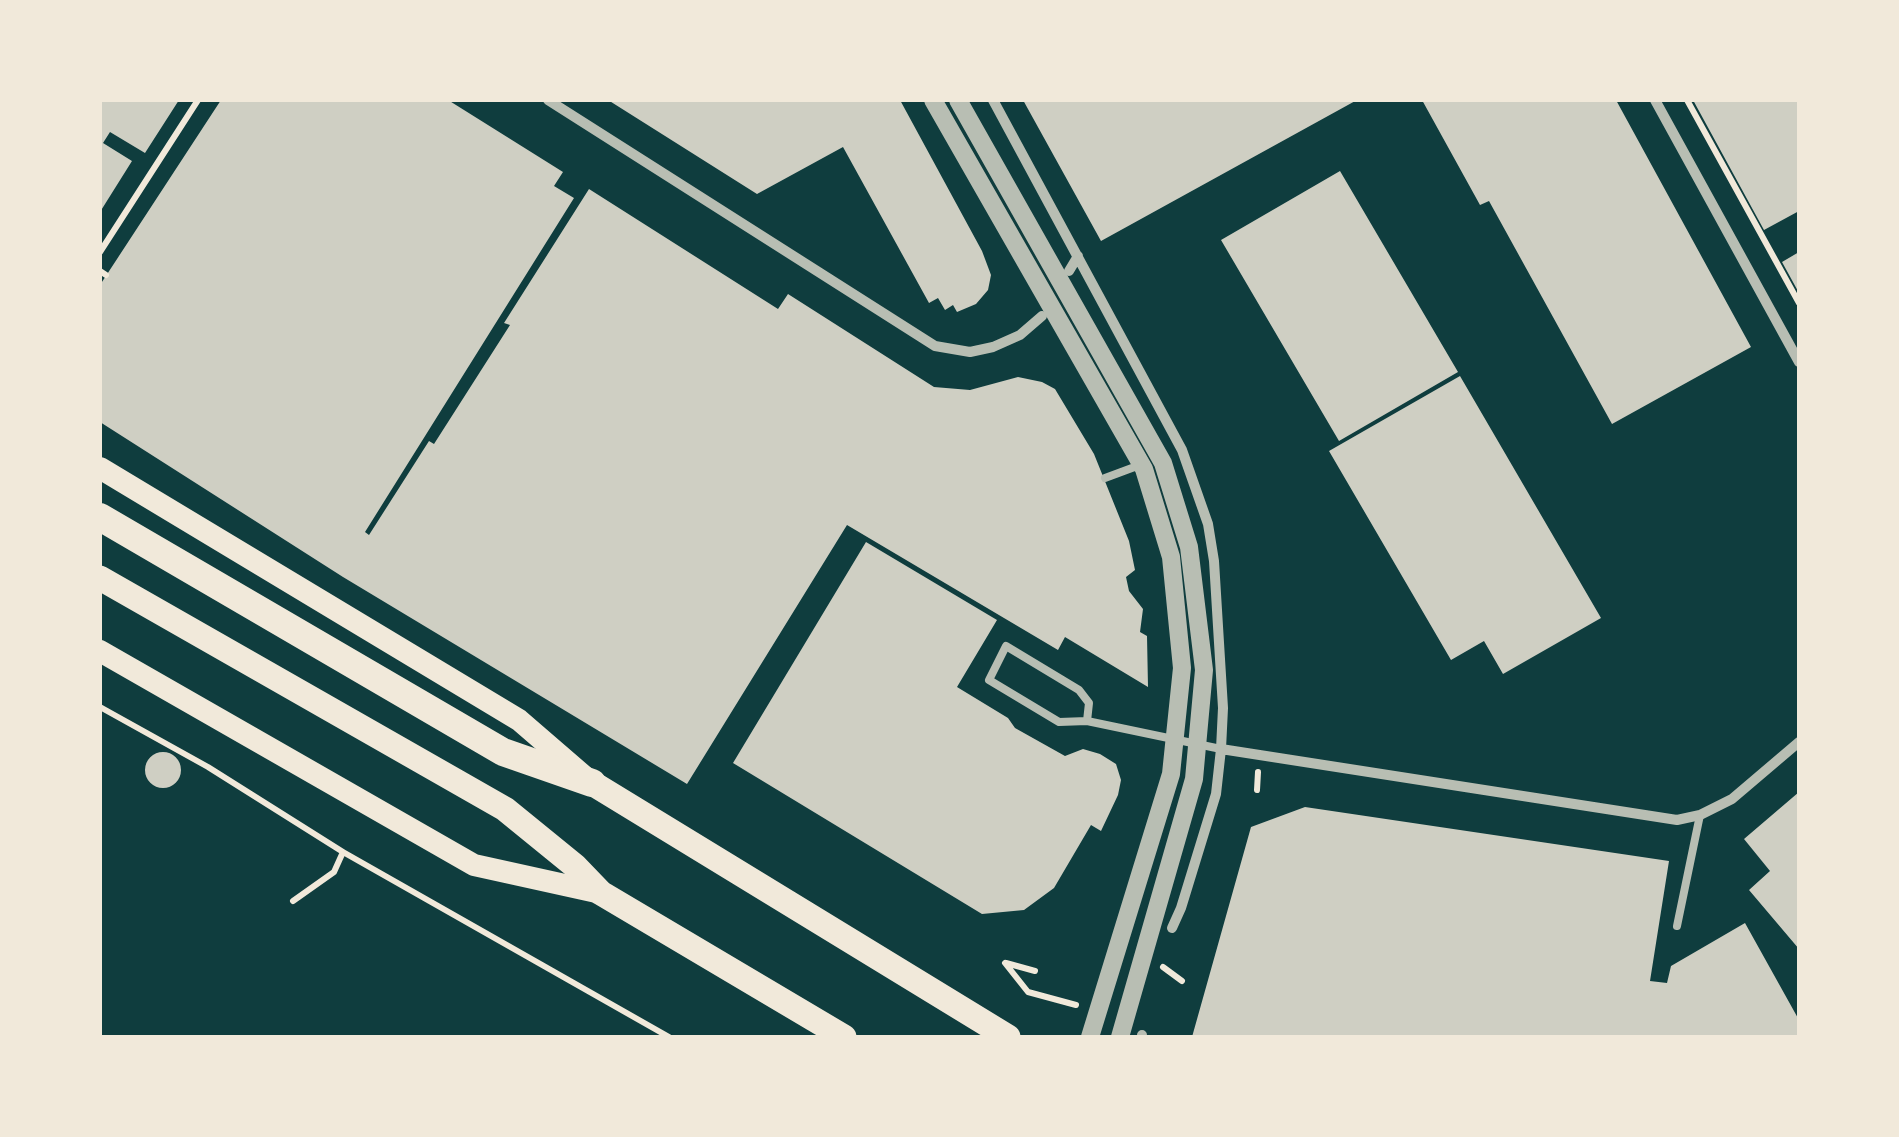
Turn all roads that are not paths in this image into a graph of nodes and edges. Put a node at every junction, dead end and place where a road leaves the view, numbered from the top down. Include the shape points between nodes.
1 (548, 100) edge
2 (933, 100) edge
3 (958, 100) edge
4 (993, 100) edge
5 (1655, 100) edge
6 (1078, 256) junction
7 (1069, 271) dead end
8 (1042, 316) dead end
9 (1799, 362) edge
10 (1182, 450) junction
11 (100, 468) edge
12 (1106, 478) dead end
13 (100, 517) edge
14 (100, 578) edge
15 (100, 650) edge
16 (1088, 721) junction
17 (1799, 742) edge
18 (1221, 749) junction
19 (592, 783) junction
20 (1700, 815) junction
21 (602, 893) junction
22 (1677, 926) dead end
23 (1172, 928) dead end
24 (844, 1037) edge
25 (1008, 1037) edge
26 (1090, 1037) edge
27 (1120, 1037) edge

1 - 8 street via 935,346 970,352 993,347
2 - 26 street via 1144,469 1171,556 1182,668 1171,774
3 - 27 street via 1163,463 1189,546 1204,670 1194,780
4 - 6 street
5 - 9 street
6 - 7 street
6 - 10 street
10 - 12 lane
10 - 18 street via 1214,561
11 - 19 main road via 519,720
13 - 19 highway via 503,752
14 - 21 highway via 505,808
15 - 21 main road via 474,866
16 - 16 lane via 1059,722 989,680 1006,646 1079,690 1089,703
16 - 18 lane
17 - 20 street via 1732,799
18 - 20 street via 1677,820
18 - 23 street via 1216,794
19 - 25 highway
20 - 22 lane
21 - 24 highway

